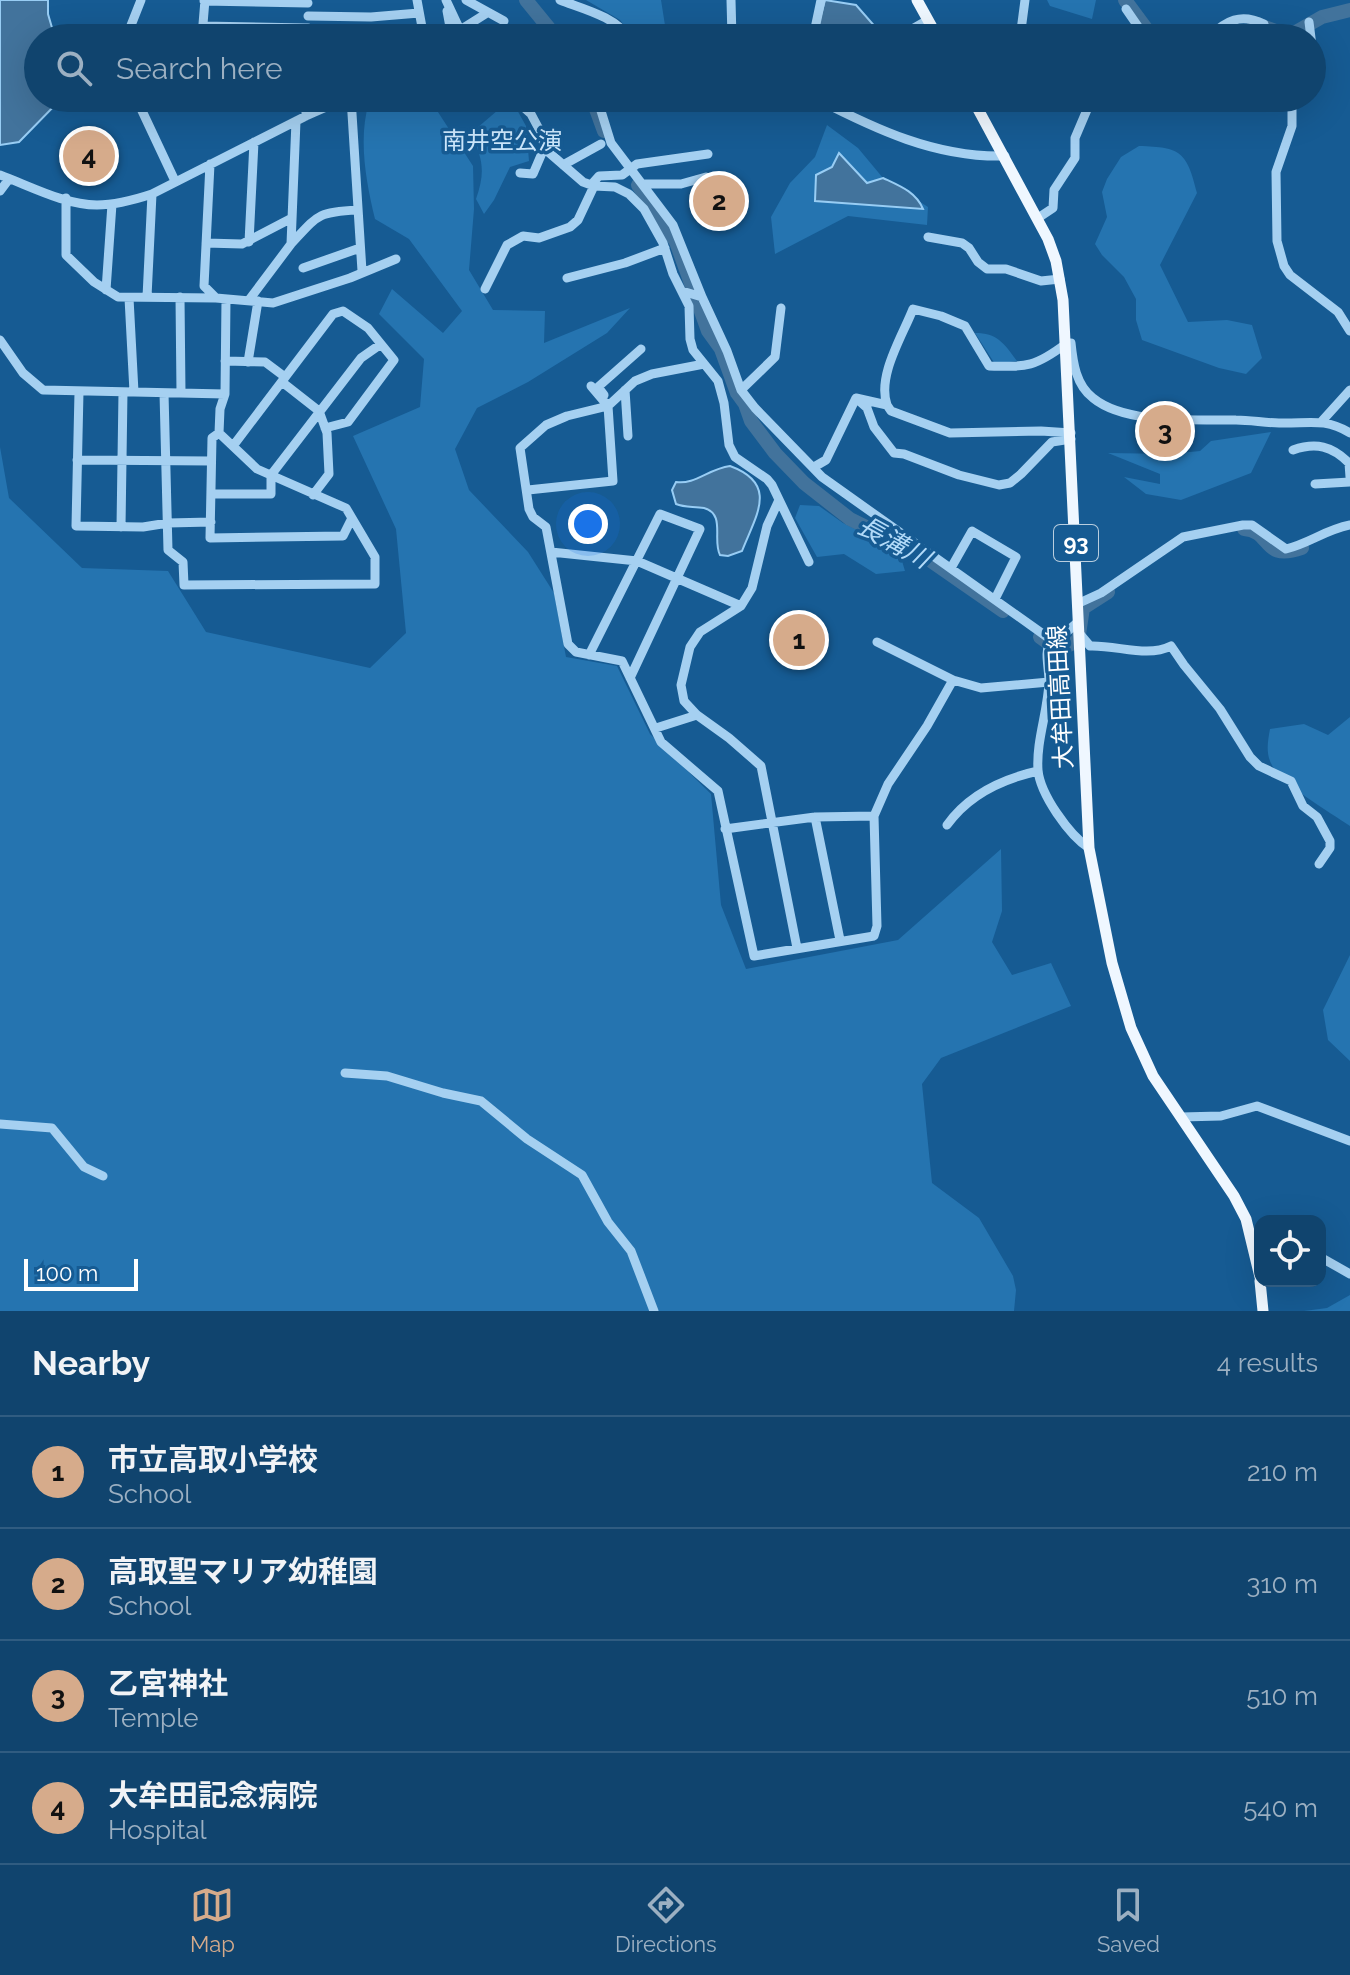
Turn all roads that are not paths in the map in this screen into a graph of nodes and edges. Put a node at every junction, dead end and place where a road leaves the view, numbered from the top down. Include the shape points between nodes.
1 (141, 0) edge
2 (204, 0) edge
3 (417, 0) edge
4 (445, 0) edge
5 (466, 0) edge
6 (560, 0) edge
7 (731, 0) edge
8 (821, 0) edge
9 (917, 0) edge
10 (1025, 0) edge
11 (308, 2) edge
12 (1126, 9) dead end
13 (419, 13) junction
14 (487, 13) junction
15 (308, 16) junction
16 (928, 20) junction
17 (504, 21) dead end
18 (132, 24) edge
19 (202, 24) edge
20 (308, 24) edge
21 (421, 24) edge
22 (449, 24) edge
23 (457, 24) edge
24 (470, 24) edge
25 (614, 24) edge
26 (732, 24) edge
27 (816, 24) edge
28 (921, 24) edge
29 (930, 24) edge
30 (1022, 24) edge
31 (1136, 24) edge
32 (1227, 24) edge
33 (1264, 24) edge
34 (143, 112) edge
35 (302, 112) edge
36 (315, 112) edge
37 (350, 112) edge
38 (529, 112) edge
39 (601, 112) edge
40 (844, 112) edge
41 (980, 112) edge
42 (1086, 112) edge
43 (1292, 112) edge
44 (301, 118) junction
45 (254, 142) junction
46 (601, 144) dead end
47 (546, 150) junction
48 (708, 154) dead end
49 (1005, 156) junction
50 (210, 164) junction
51 (563, 165) junction
52 (632, 168) junction
53 (520, 173) dead end
54 (5, 177) edge
55 (706, 177) dead end
56 (175, 181) junction
57 (643, 184) junction
58 (592, 186) junction
59 (0, 191) edge
60 (152, 194) junction
61 (66, 198) junction
62 (112, 204) junction
63 (357, 210) junction
64 (292, 218) junction
65 (1038, 218) junction
66 (928, 237) dead end
67 (249, 242) junction
68 (206, 243) junction
69 (291, 244) junction
70 (360, 248) junction
71 (665, 248) junction
72 (396, 259) dead end
73 (303, 268) dead end
74 (362, 271) junction
75 (567, 278) dead end
76 (1060, 279) junction
77 (485, 289) dead end
78 (106, 290) junction
79 (682, 291) junction
80 (147, 297) junction
81 (180, 297) junction
82 (702, 297) junction
83 (129, 298) junction
84 (221, 298) junction
85 (253, 301) junction
86 (781, 308) dead end
87 (1350, 331) edge
88 (0, 340) edge
89 (1067, 343) junction
90 (381, 344) junction
91 (641, 349) dead end
92 (225, 361) junction
93 (248, 362) junction
94 (704, 364) junction
95 (284, 379) junction
96 (591, 386) dead end
97 (625, 390) junction
98 (741, 390) junction
99 (1350, 390) edge
100 (79, 392) junction
101 (123, 392) junction
102 (134, 392) junction
103 (164, 393) junction
104 (181, 393) junction
105 (225, 394) junction
106 (856, 398) junction
107 (887, 405) junction
108 (609, 406) junction
109 (319, 411) junction
110 (1322, 421) junction
111 (325, 428) junction
112 (219, 433) junction
113 (1350, 433) edge
114 (628, 436) dead end
115 (1071, 436) junction
116 (233, 446) junction
117 (1293, 450) dead end
118 (77, 460) junction
119 (122, 460) junction
120 (167, 461) junction
121 (211, 461) junction
122 (814, 467) junction
123 (271, 475) junction
124 (1350, 480) edge
125 (1315, 484) dead end
126 (528, 490) junction
127 (211, 494) junction
128 (313, 495) junction
129 (779, 500) junction
130 (351, 520) junction
131 (211, 522) junction
132 (168, 523) junction
133 (1350, 525) edge
134 (121, 527) junction
135 (551, 552) junction
136 (637, 561) junction
137 (809, 562) dead end
138 (951, 568) junction
139 (678, 580) junction
140 (995, 599) junction
141 (1077, 604) junction
142 (741, 606) junction
143 (1078, 628) junction
144 (1050, 639) junction
145 (877, 642) dead end
146 (589, 655) junction
147 (630, 678) junction
148 (953, 680) junction
149 (1049, 682) junction
150 (697, 715) junction
151 (656, 728) junction
152 (1038, 771) junction
153 (874, 816) junction
154 (815, 817) junction
155 (773, 823) junction
156 (947, 825) dead end
157 (725, 829) junction
158 (1089, 848) junction
159 (1319, 864) dead end
160 (840, 940) junction
161 (797, 948) junction
162 (345, 1073) dead end
163 (1181, 1117) junction
164 (0, 1124) edge
165 (1350, 1141) edge
166 (103, 1176) dead end
167 (1254, 1242) edge
168 (1326, 1260) edge
169 (1350, 1274) edge
170 (1261, 1287) edge
171 (654, 1311) edge
172 (1263, 1311) edge

1 - 18 street
2 - 11 street
2 - 19 street
3 - 13 street
4 - 22 street
4 - 23 street
5 - 14 street
6 - 25 street
7 - 26 street
8 - 27 street
9 - 16 main road
10 - 30 street
11 - 15 street
12 - 31 street
13 - 15 street
13 - 21 street
14 - 17 street
14 - 24 street
15 - 20 street
16 - 28 street
16 - 29 main road
32 - 33 street via 1245,18
34 - 56 street
35 - 44 street
36 - 44 street
37 - 63 street
38 - 47 street
39 - 52 street via 611,143
40 - 49 street via 917,144
41 - 49 main road, 大牟田高田線 / 93
42 - 65 street via 1075,138 1075,158 1054,190 1053,208
43 - 87 street via 1276,172 1277,241 1290,275 1338,312
44 - 45 street
44 - 64 street
45 - 50 street
45 - 67 street
46 - 51 street
47 - 51 street
47 - 53 street via 533,174
48 - 52 street
49 - 65 main road, 大牟田高田線 / 93
50 - 56 street
50 - 68 street
51 - 58 street
52 - 57 street
52 - 58 street via 622,175 599,176
54 - 59 street
54 - 61 street
55 - 57 street via 681,184
56 - 60 street
57 - 82 street via 673,225
58 - 71 street via 629,194 644,209
58 - 77 street via 570,227 539,238 523,236 507,245
60 - 62 street
60 - 80 street
61 - 62 street
61 - 78 street via 66,255
62 - 78 street
63 - 69 street via 327,211
63 - 70 street
64 - 67 street
64 - 69 street
65 - 76 main road, 大牟田高田線 / 93
66 - 76 street via 962,243 987,269 1006,269 1041,281
67 - 68 street
68 - 84 street via 204,286
69 - 85 street
70 - 73 street
70 - 74 street
71 - 75 street
71 - 79 street
72 - 74 street
74 - 85 street via 273,303
76 - 89 main road, 大牟田高田線 / 93
78 - 83 street
79 - 82 street
79 - 94 street via 689,306 693,350
80 - 81 street
80 - 83 street
81 - 84 street
81 - 104 street
82 - 98 street
83 - 102 street
84 - 85 street
84 - 92 street
85 - 93 street
86 - 98 street via 775,357
88 - 100 street via 23,373 43,390
89 - 107 street via 1028,367 989,366 965,326 913,309 888,370 883,393
89 - 110 street via 1080,384 1092,398 1118,412
89 - 115 main road, 大牟田高田線 / 93
90 - 95 street via 343,311 333,314
90 - 109 street via 361,358
90 - 111 street via 394,360 348,422
91 - 108 street via 598,387
92 - 93 street
92 - 105 street
93 - 95 street via 265,362
94 - 97 street via 652,374
94 - 129 street via 718,381 735,457 767,479
95 - 109 street
95 - 116 street
96 - 108 street
97 - 108 street
97 - 114 street
98 - 122 street
99 - 110 street
100 - 101 street
100 - 118 street
101 - 102 street
101 - 119 street
102 - 103 street
103 - 104 street
103 - 120 street
104 - 105 street
105 - 112 street
106 - 107 street
106 - 115 street via 894,453 999,485 1010,483 1052,442
106 - 122 street via 826,460
107 - 115 street via 950,433 1041,431
108 - 126 street via 546,425 520,448
108 - 126 street via 613,481
109 - 111 street
109 - 123 street
110 - 113 street
111 - 128 street via 329,474
112 - 116 street
112 - 121 street via 212,438
115 - 141 main road, 大牟田高田線 / 93
116 - 123 street
117 - 124 street via 1317,445 1333,450 1349,463
118 - 119 street
118 - 134 street via 76,526
119 - 120 street
119 - 134 street
120 - 121 street
120 - 132 street
121 - 127 street
122 - 138 street
123 - 127 street via 271,494
123 - 128 street
124 - 125 street
126 - 135 street via 529,509 546,527
127 - 131 street
128 - 130 street via 346,508
129 - 137 street
129 - 142 street via 752,588
130 - 131 street via 343,536 314,537 210,538
130 - 132 street via 375,557 375,584 184,585 183,562 168,550
131 - 132 street
132 - 134 street
133 - 141 street via 1286,549 1252,525 1183,537
135 - 136 street
135 - 146 street via 568,644
136 - 139 street
136 - 139 street via 660,514 700,529
136 - 146 street
138 - 140 street
138 - 140 street via 972,531 1016,557
139 - 142 street
139 - 147 street
140 - 144 street
141 - 143 main road, 大牟田高田線 / 93
142 - 150 street via 700,632 690,647 681,685 684,701
143 - 144 street
143 - 158 main road, 大牟田高田線 / 93
143 - 159 street via 1090,646 1150,653 1171,646 1250,757 1291,781 1303,806 1317,817 1330,841
144 - 149 street
145 - 148 street
146 - 147 street via 622,661
147 - 151 street
148 - 149 street via 981,688
148 - 153 street
149 - 152 street
150 - 151 street
150 - 155 street via 761,766
151 - 157 street via 661,742 718,791
152 - 156 street via 1014,776 969,799
152 - 158 street via 1052,804
153 - 154 street
153 - 160 street via 877,926 874,936
154 - 155 street
154 - 160 street
155 - 157 street
155 - 161 street
157 - 161 street via 754,956
158 - 163 main road, 大牟田高田線 / 93 via 1131,1028 1153,1076
160 - 161 street
162 - 171 street via 387,1076 481,1101 582,1175 631,1251
163 - 165 street via 1221,1116 1257,1106
163 - 167 main road, 大牟田高田線 / 93 via 1234,1196
164 - 166 street via 52,1128 84,1167
168 - 169 street
170 - 172 main road, 大牟田高田線 / 93

